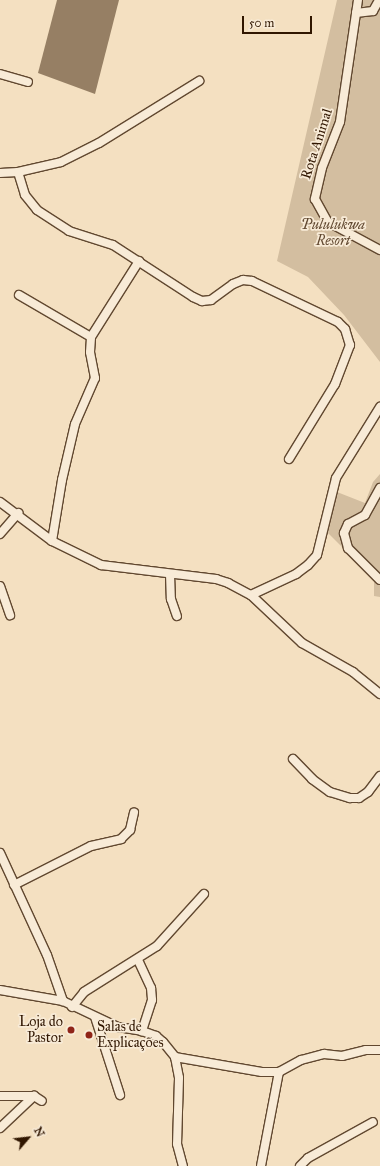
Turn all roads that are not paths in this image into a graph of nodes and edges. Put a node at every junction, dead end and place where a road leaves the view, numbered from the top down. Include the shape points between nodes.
1 (358, 0) edge
2 (379, 0) edge
3 (356, 13) junction
4 (0, 74) edge
5 (199, 81) dead end
6 (28, 82) dead end
7 (18, 172) junction
8 (0, 173) edge
9 (380, 250) edge
10 (139, 261) junction
11 (19, 295) dead end
12 (91, 337) junction
13 (380, 407) edge
14 (290, 459) dead end
15 (380, 488) edge
16 (0, 502) edge
17 (18, 513) junction
18 (0, 534) edge
19 (52, 541) junction
20 (170, 574) junction
21 (380, 580) edge
22 (0, 586) edge
23 (251, 596) junction
24 (10, 615) dead end
25 (177, 616) dead end
26 (380, 694) edge
27 (293, 759) dead end
28 (380, 776) edge
29 (134, 812) dead end
30 (0, 853) edge
31 (14, 885) junction
32 (204, 894) dead end
33 (138, 960) junction
34 (0, 990) edge
35 (63, 1001) junction
36 (72, 1007) junction
37 (95, 1017) junction
38 (142, 1031) junction
39 (380, 1050) edge
40 (175, 1057) junction
41 (279, 1072) junction
42 (120, 1095) dead end
43 (0, 1096) edge
44 (34, 1096) junction
45 (42, 1101) dead end
46 (373, 1122) dead end
47 (0, 1128) edge
48 (183, 1166) edge
49 (261, 1166) edge
50 (300, 1166) edge

1 - 3 street, Rota Animal
2 - 3 street via 373,11
3 - 9 street, Rota Animal via 340,122 322,168 315,199 328,222
4 - 6 street
5 - 7 street via 99,143 61,162
7 - 8 street
7 - 10 street via 25,196 37,210 68,231 113,245
10 - 12 street
10 - 14 street via 202,301 211,300 243,280 252,281 338,322 345,329 350,345 335,384
11 - 12 street
12 - 19 street via 90,352 95,378 75,424
13 - 23 street via 336,478 317,554 308,566 296,574
15 - 21 street via 365,515 348,524 344,533 348,548
16 - 17 street
17 - 18 street
17 - 19 street
19 - 20 street via 102,565
20 - 23 street via 216,579
20 - 25 street via 171,599
22 - 24 street
23 - 26 street via 302,643 353,672
27 - 28 street via 312,779 330,792 350,798 359,798 368,792
29 - 31 street via 130,830 121,839 91,846
30 - 31 street
31 - 35 street via 47,955
32 - 33 street via 157,946
33 - 36 street via 84,992
33 - 38 street via 151,988 152,1000
34 - 35 street
35 - 36 street
36 - 37 street
37 - 38 street via 118,1027
37 - 42 street
38 - 40 street via 156,1036
39 - 41 street via 366,1050 342,1056 324,1054 301,1060
40 - 41 street via 262,1072
40 - 48 street via 179,1078 177,1144
41 - 49 street
43 - 44 street
44 - 45 street
44 - 47 street
46 - 50 street via 308,1158

